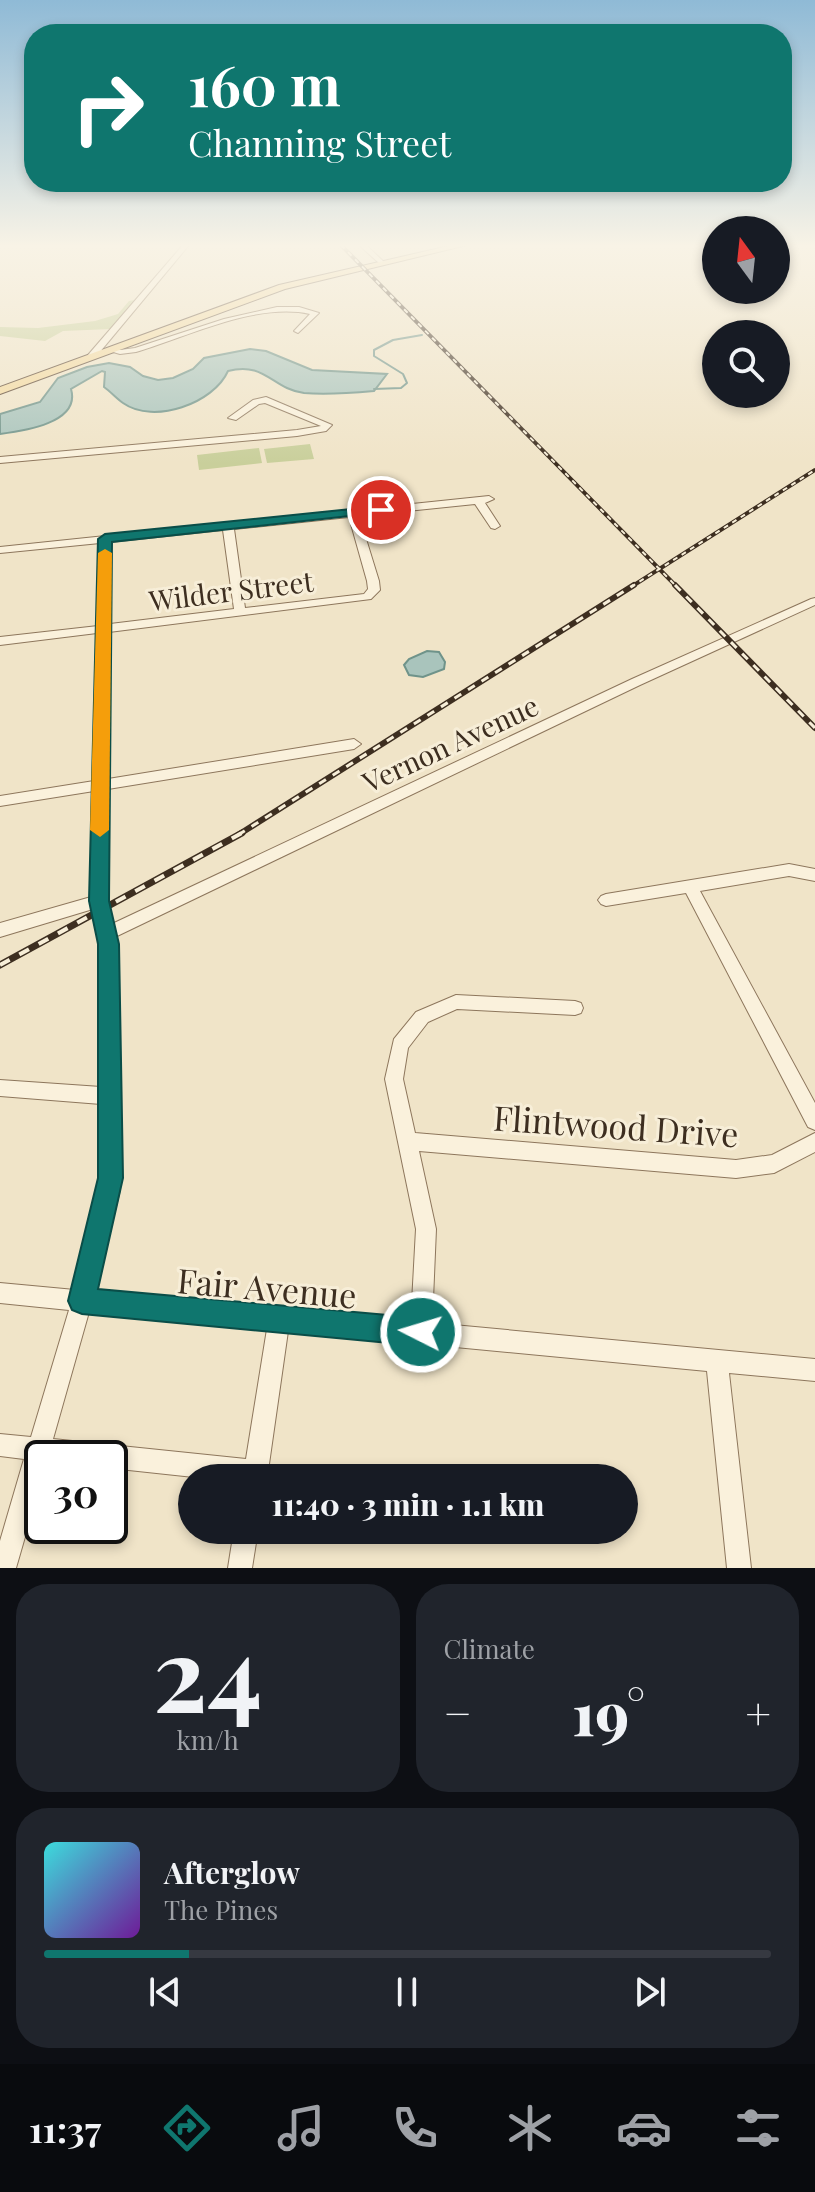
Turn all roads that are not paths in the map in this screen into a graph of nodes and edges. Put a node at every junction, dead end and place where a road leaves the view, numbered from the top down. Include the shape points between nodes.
1 (131, 318) edge
2 (193, 318) edge
3 (241, 318) edge
4 (310, 318) edge
5 (298, 331) dead end
6 (110, 347) junction
7 (0, 391) edge
8 (233, 418) dead end
9 (0, 460) edge
10 (353, 513) junction
11 (228, 526) junction
12 (495, 526) dead end
13 (105, 539) junction
14 (0, 550) edge
15 (815, 601) edge
16 (240, 612) junction
17 (103, 629) junction
18 (0, 641) edge
19 (354, 744) dead end
20 (101, 786) junction
21 (0, 801) edge
22 (815, 875) edge
23 (690, 886) junction
24 (606, 900) dead end
25 (99, 901) junction
26 (0, 930) edge
27 (107, 934) junction
28 (575, 1008) dead end
29 (0, 1088) edge
30 (110, 1096) junction
31 (815, 1121) edge
32 (407, 1141) junction
33 (815, 1142) edge
34 (0, 1293) edge
35 (82, 1301) junction
36 (279, 1320) junction
37 (421, 1332) junction
38 (717, 1361) junction
39 (815, 1370) edge
40 (42, 1440) edge
41 (0, 1445) edge
42 (24, 1447) edge
43 (128, 1460) edge
44 (257, 1464) edge
45 (178, 1466) edge
46 (24, 1500) edge
47 (244, 1544) edge
48 (4, 1568) edge
49 (240, 1568) edge
50 (739, 1568) edge

1 - 6 street
2 - 6 main road
3 - 6 street via 136,350
4 - 5 street
6 - 7 main road
8 - 9 street via 266,400 327,425 297,433
10 - 11 street
10 - 12 street via 484,499
10 - 16 street, Wilder Street via 373,581 371,595
11 - 13 street
11 - 16 street
13 - 14 street
13 - 17 street
15 - 27 street, Vernon Avenue
16 - 17 street, Wilder Street
17 - 18 street, Wilder Street
17 - 20 street
19 - 20 street
20 - 21 street
20 - 25 street
22 - 23 street via 789,870
23 - 24 street
23 - 31 street
25 - 26 street
25 - 27 street
27 - 30 street
28 - 32 street via 469,1000 443,1005 422,1017 403,1040 394,1068
29 - 30 street
30 - 35 street via 110,1190
32 - 33 street, Flintwood Drive via 736,1169 774,1164
32 - 37 street via 426,1229
34 - 35 street, Fair Avenue
35 - 36 street, Fair Avenue
35 - 40 street
36 - 37 street, Fair Avenue
36 - 44 street
37 - 38 street, Fair Avenue
38 - 39 street, Fair Avenue
38 - 50 street
41 - 42 street
43 - 45 street
46 - 48 street
47 - 49 street

